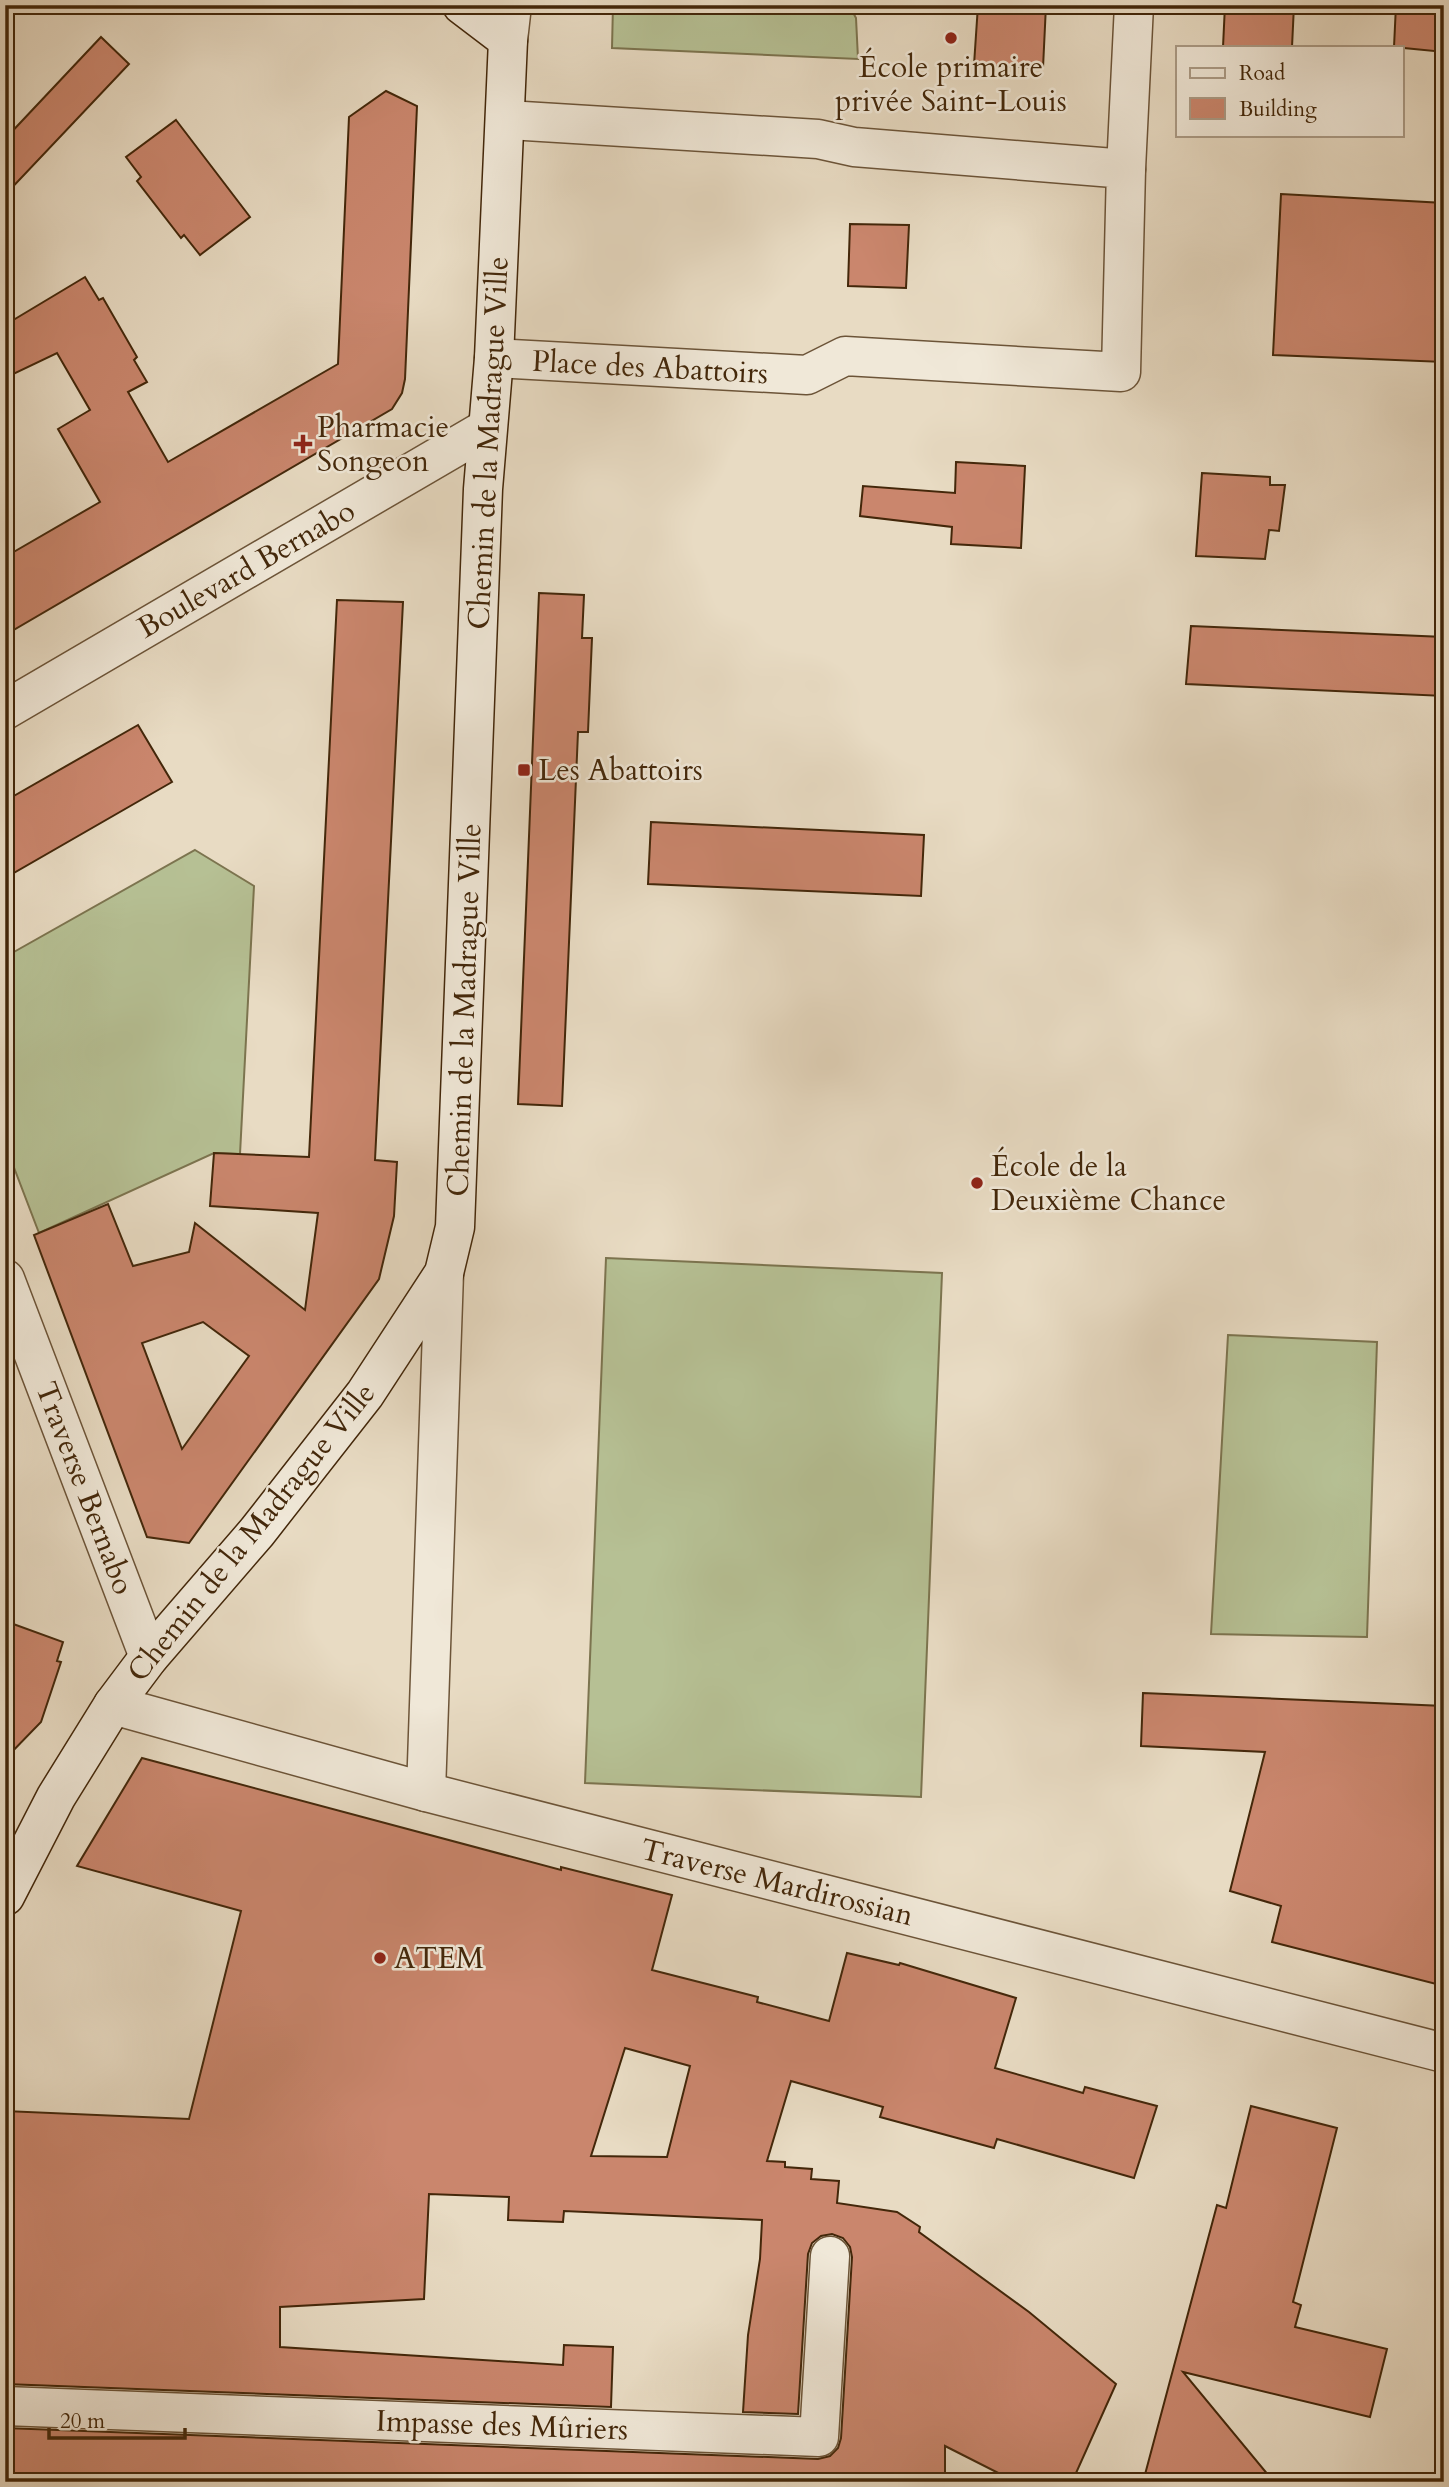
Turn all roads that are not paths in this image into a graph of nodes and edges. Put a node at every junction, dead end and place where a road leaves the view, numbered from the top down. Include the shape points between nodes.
1 (462, 5) edge
2 (1134, 5) edge
3 (510, 23) edge
4 (507, 120) junction
5 (1126, 169) junction
6 (494, 358) junction
7 (486, 429) junction
8 (5, 710) edge
9 (444, 1273) junction
10 (5, 1279) edge
11 (149, 1657) junction
12 (113, 1706) junction
13 (426, 1792) junction
14 (5, 1896) edge
15 (1444, 2053) edge
16 (830, 2256) dead end
17 (5, 2406) edge

1 - 3 street, Chemin de la Madrague Ville
2 - 5 street
3 - 4 street, Chemin de la Madrague Ville
4 - 5 street via 818,139 854,147
4 - 6 street, Chemin de la Madrague Ville
5 - 6 street, Place des Abattoirs via 1121,372 845,356 807,375
6 - 7 street, Chemin de la Madrague Ville
7 - 8 street, Boulevard Bernabo
7 - 9 street, Chemin de la Madrague Ville via 455,1227
9 - 11 street, Chemin de la Madrague Ville via 365,1394 257,1532
9 - 13 street
10 - 11 street, Traverse Bernabo
11 - 12 street, Chemin de la Madrague Ville
12 - 13 street, Traverse Mardirossian
12 - 14 street, Chemin de la Madrague Ville via 56,1797
13 - 15 street, Traverse Mardirossian
16 - 17 street, Impasse des Mûriers via 819,2437

